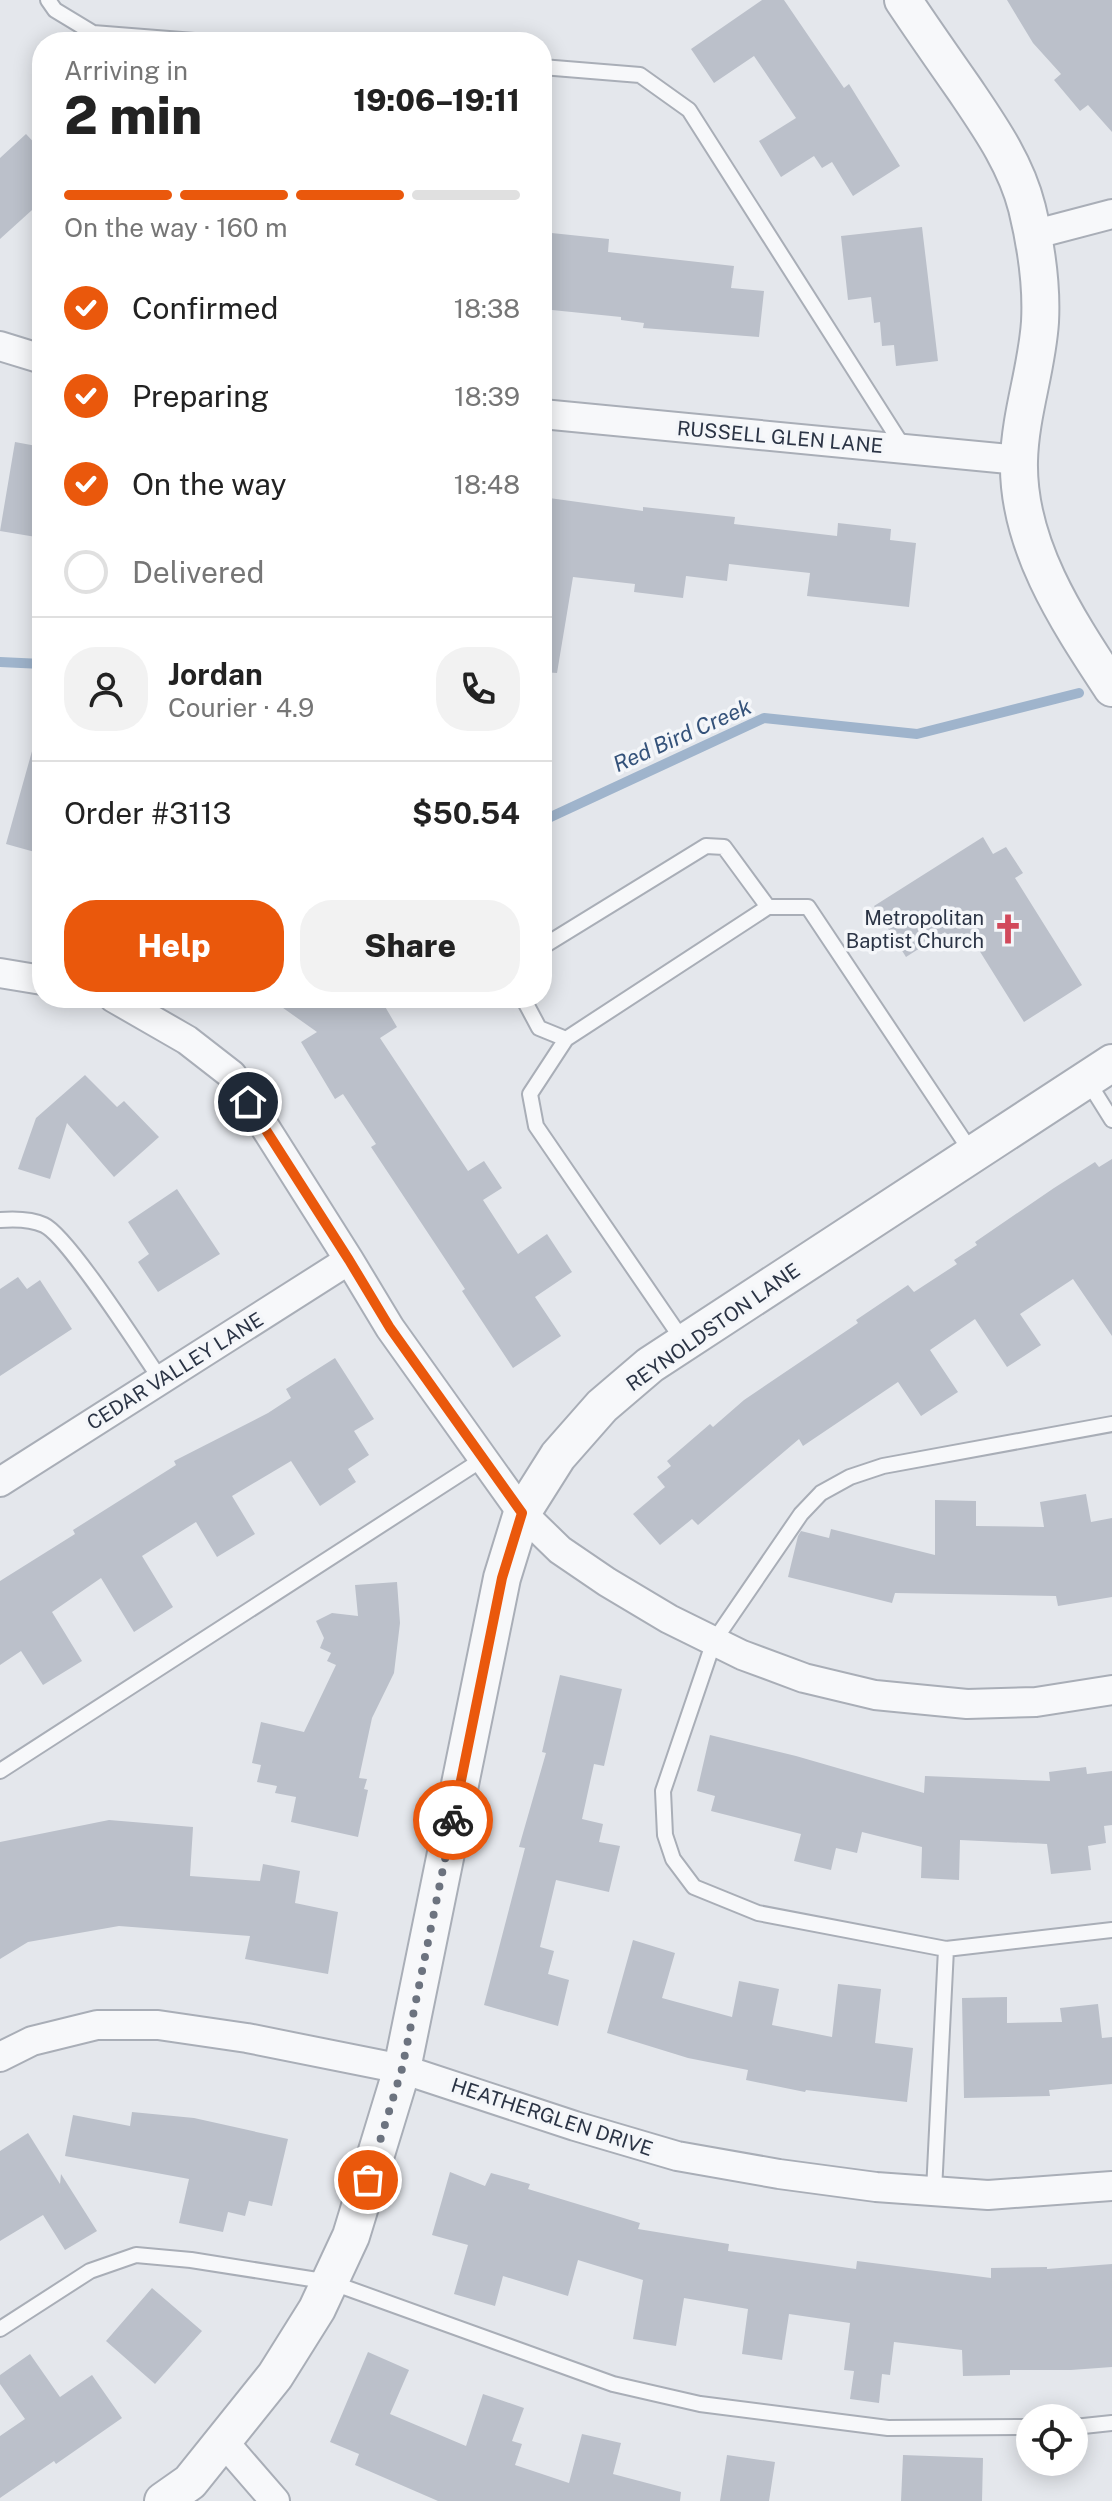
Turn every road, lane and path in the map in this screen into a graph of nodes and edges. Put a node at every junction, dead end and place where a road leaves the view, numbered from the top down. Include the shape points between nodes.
1 (48, 0) edge
2 (903, 0) edge
3 (91, 32) edge
4 (552, 68) edge
5 (1112, 214) edge
6 (1032, 235) junction
7 (0, 346) edge
8 (32, 356) edge
9 (552, 415) edge
10 (904, 448) junction
11 (1019, 460) junction
12 (1103, 668) edge
13 (768, 907) junction
14 (552, 941) edge
15 (0, 973) edge
16 (32, 978) edge
17 (131, 1008) edge
18 (528, 1008) edge
19 (566, 1039) junction
20 (1099, 1071) edge
21 (1112, 1120) edge
22 (973, 1153) junction
23 (0, 1220) edge
24 (349, 1260) junction
25 (684, 1342) junction
26 (161, 1380) junction
27 (1112, 1424) edge
28 (483, 1459) junction
29 (0, 1482) edge
30 (522, 1513) junction
31 (714, 1641) junction
32 (1112, 1690) edge
33 (0, 1771) edge
34 (1112, 1930) edge
35 (946, 1949) junction
36 (0, 2057) edge
37 (402, 2069) junction
38 (1112, 2186) edge
39 (934, 2191) junction
40 (330, 2282) junction
41 (0, 2329) edge
42 (1112, 2423) edge
43 (1088, 2426) edge
44 (1016, 2427) edge
45 (223, 2441) junction
46 (163, 2501) edge
47 (275, 2501) edge

1 - 3 lane
2 - 6 street via 993,132 1018,179
4 - 10 lane via 640,75 689,110
5 - 6 street
6 - 11 street via 1040,324
7 - 8 street
9 - 10 street, RUSSELL GLEN LANE
10 - 11 street, RUSSELL GLEN LANE
11 - 12 street via 1022,507 1032,539 1071,626
13 - 14 lane via 724,847 706,846
13 - 19 lane
13 - 22 lane via 808,907
15 - 16 street
17 - 24 street via 187,1040 232,1075
18 - 19 lane via 539,1028
19 - 25 lane via 530,1094 536,1126
20 - 21 lane
20 - 22 street, REYNOLDSTON LANE
22 - 25 street, REYNOLDSTON LANE
23 - 26 lane via 44,1225 65,1244
24 - 26 street, CEDAR VALLEY LANE
24 - 28 street
25 - 30 street, REYNOLDSTON LANE via 602,1406 558,1456
26 - 29 street, CEDAR VALLEY LANE
27 - 31 lane via 883,1466 850,1477 821,1493 801,1514
28 - 30 street
28 - 33 lane
30 - 31 street via 560,1550 607,1582
30 - 37 street, REYNOLDSTON LANE via 502,1578
31 - 32 street via 804,1678 875,1695 981,1704
31 - 35 lane via 663,1791 665,1835 673,1859 694,1887 758,1913
34 - 35 lane
35 - 39 lane
36 - 37 street, HEATHERGLEN DRIVE via 32,2041 97,2025 158,2025
37 - 39 street, HEATHERGLEN DRIVE via 677,2156 779,2174
37 - 40 street, REYNOLDSTON LANE via 351,2236
38 - 39 street, HEATHERGLEN DRIVE via 988,2195
40 - 41 lane via 136,2255 90,2271
40 - 44 lane via 613,2384 700,2404 888,2428
40 - 45 street, REYNOLDSTON LANE via 275,2376
42 - 43 lane
45 - 46 street, REYNOLDSTON LANE via 190,2482
45 - 47 street

